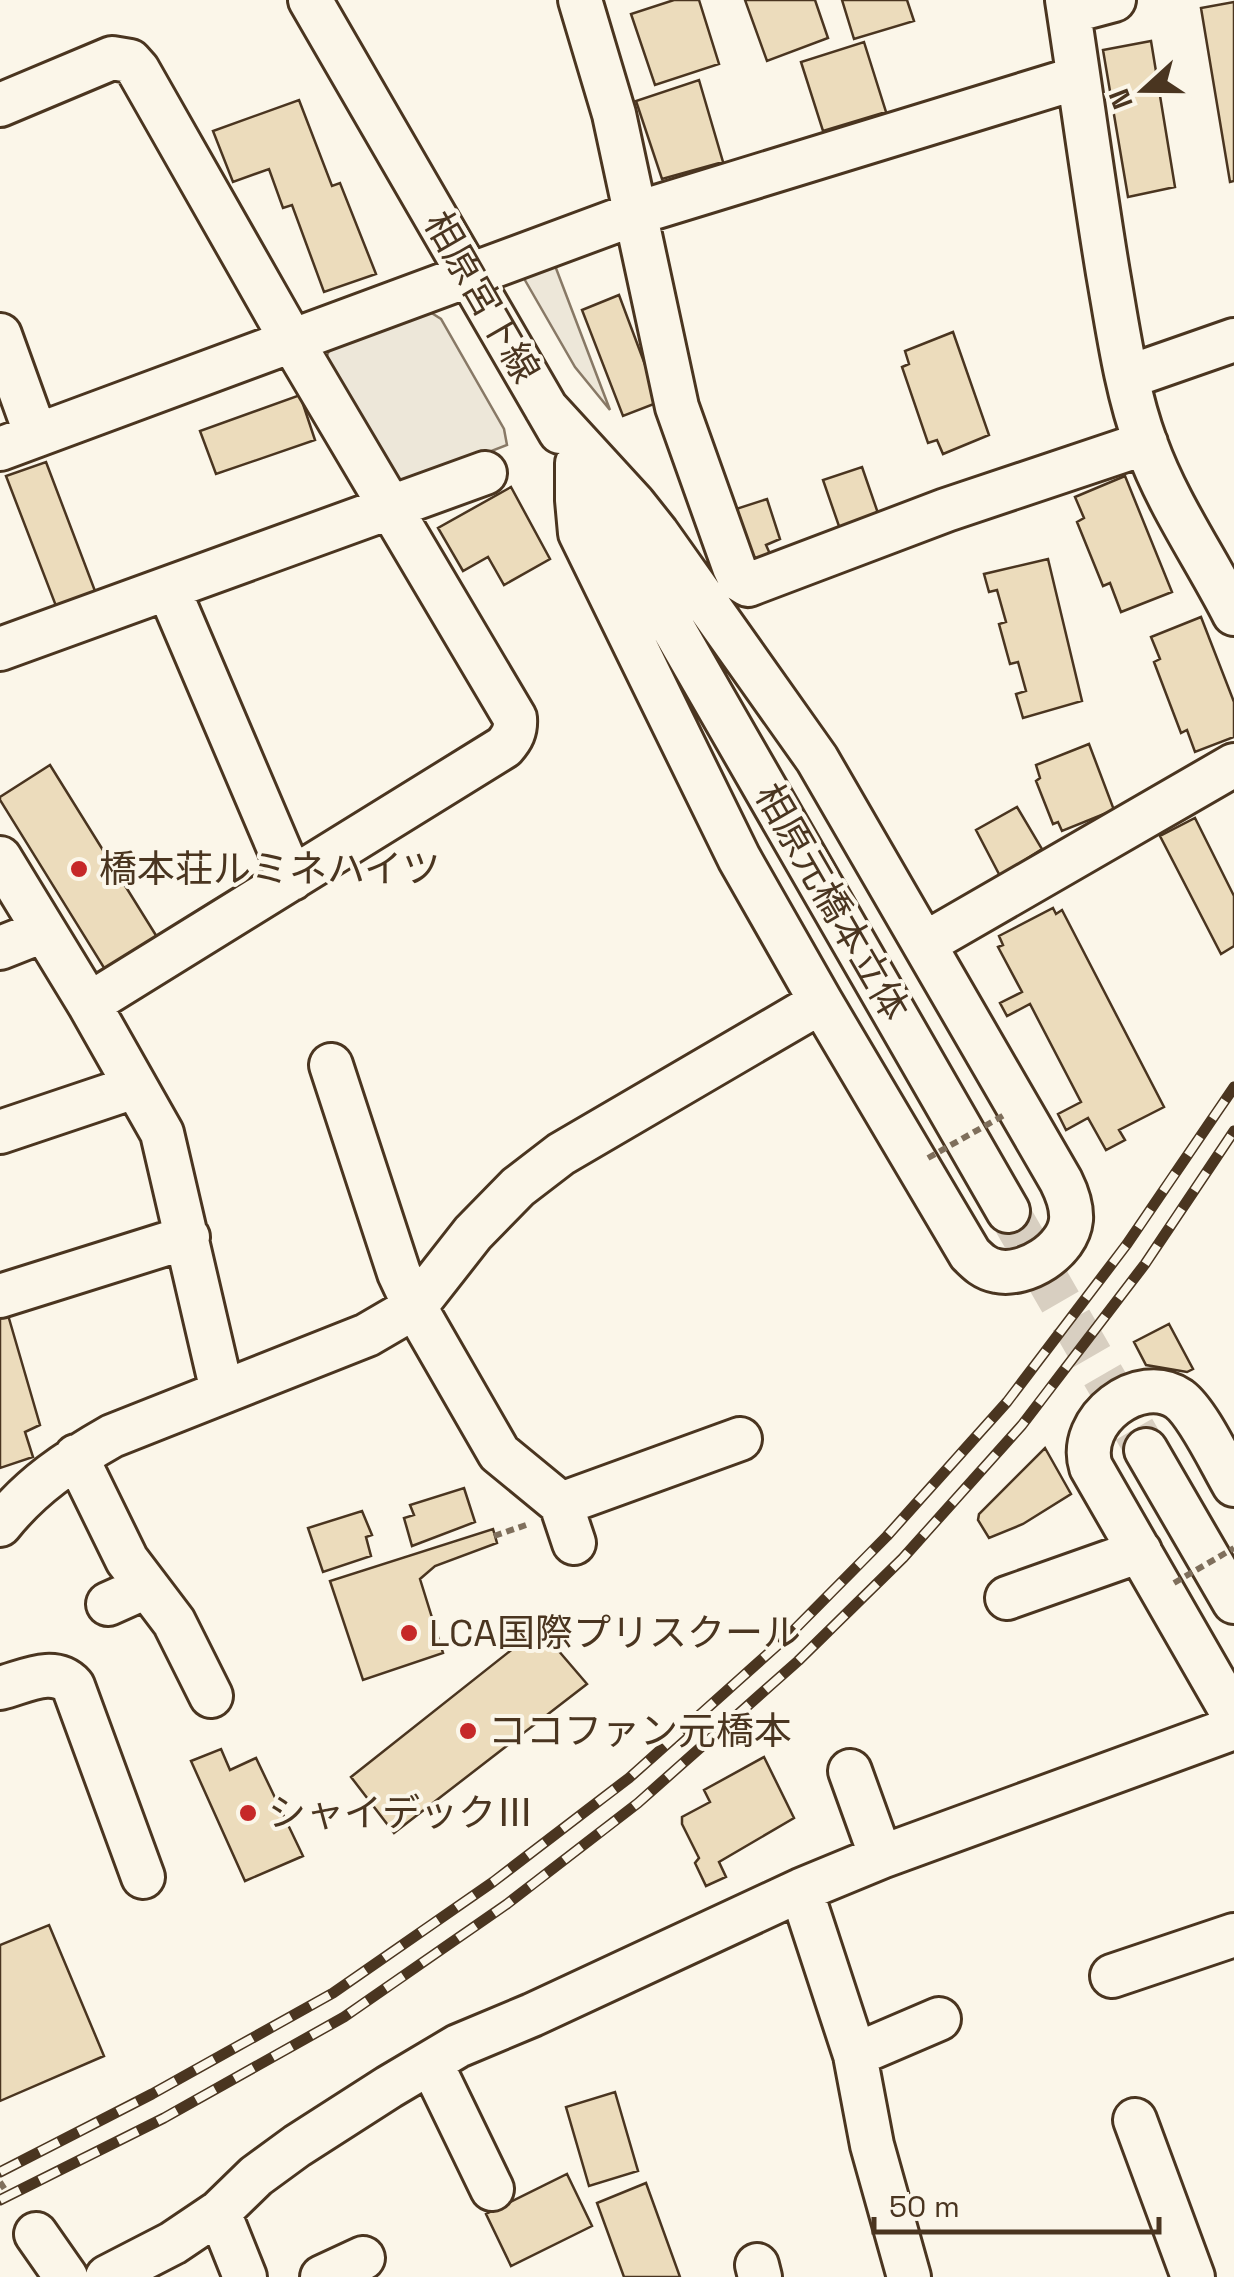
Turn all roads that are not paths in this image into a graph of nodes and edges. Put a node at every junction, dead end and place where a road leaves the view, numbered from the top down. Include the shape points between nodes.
1 (310, 0) edge
2 (580, 0) edge
3 (1114, 0) edge
4 (1068, 6) edge
5 (1077, 78) junction
6 (0, 105) edge
7 (636, 212) junction
8 (469, 274) junction
9 (0, 335) edge
10 (1234, 340) edge
11 (292, 341) junction
12 (1128, 377) junction
13 (546, 408) junction
14 (18, 442) edge
15 (1146, 444) junction
16 (578, 462) junction
17 (485, 473) dead end
18 (389, 506) junction
19 (1216, 544) edge
20 (168, 588) junction
21 (654, 593) joint
22 (1234, 614) edge
23 (0, 649) edge
24 (1234, 764) edge
25 (0, 858) edge
26 (292, 879) junction
27 (43, 931) junction
28 (924, 944) junction
29 (0, 948) edge
30 (821, 1002) junction
31 (89, 1004) junction
32 (331, 1065) dead end
33 (134, 1087) junction
34 (0, 1132) edge
35 (1008, 1211) tunnel mouth
36 (188, 1237) junction
37 (0, 1296) edge
38 (415, 1308) junction
39 (222, 1392) junction
40 (740, 1439) dead end
41 (1146, 1450) tunnel mouth
42 (76, 1456) junction
43 (1234, 1485) edge
44 (0, 1525) edge
45 (1140, 1551) junction
46 (1007, 1598) dead end
47 (1234, 1602) edge
48 (0, 1688) edge
49 (212, 1696) dead end
50 (1234, 1716) edge
51 (1234, 1728) edge
52 (850, 1771) dead end
53 (881, 1858) junction
54 (143, 1877) dead end
55 (801, 1890) junction
56 (1233, 1938) edge
57 (1112, 1976) dead end
58 (940, 2019) dead end
59 (855, 2054) junction
60 (430, 2062) junction
61 (1135, 2120) dead end
62 (492, 2189) dead end
63 (218, 2212) junction
64 (36, 2234) dead end
65 (363, 2258) dead end
66 (66, 2277) edge
67 (107, 2277) edge
68 (245, 2277) edge
69 (322, 2277) edge
70 (910, 2277) edge
71 (1193, 2277) edge

1 - 8 street, 相原宮下線
2 - 7 street
3 - 4 street
4 - 5 street
5 - 7 street
5 - 12 street
6 - 11 street via 112,58 130,61
7 - 8 street
7 - 15 street via 676,407 734,568 748,585
8 - 11 street
8 - 13 street, 相原宮下線
9 - 14 street
10 - 12 street
11 - 14 street
11 - 18 street
12 - 15 street
13 - 16 street, 相原宮下線
13 - 28 street via 658,533 817,760
15 - 19 street via 1166,493
16 - 21 street, 相原宮下線
16 - 30 street via 580,533 739,858
17 - 18 street
18 - 20 street
18 - 26 street via 516,727 504,747
19 - 22 street
20 - 23 street
20 - 26 street
21 - 35 street, 相原元橋本立体
24 - 28 street
25 - 27 street
26 - 31 street
27 - 29 street
27 - 31 street
28 - 30 street via 1067,1194 1068,1230 1036,1264 1003,1272 970,1254
30 - 38 street via 560,1154 473,1233
31 - 33 street
32 - 38 street
33 - 34 street
33 - 36 street via 162,1133
36 - 37 street
36 - 39 street
38 - 39 street via 366,1335
38 - 40 street via 499,1453 567,1524
39 - 42 street
41 - 47 street
42 - 44 street
42 - 49 street via 127,1560 127,1595 174,1622
43 - 45 street via 1178,1399 1147,1393 1114,1404 1091,1436 1088,1458
45 - 46 street
45 - 50 street
48 - 54 street via 47,1675 73,1686
51 - 53 street
52 - 53 street
53 - 55 street
55 - 59 street
55 - 60 street
56 - 57 street
58 - 59 street
59 - 70 street via 872,2144
60 - 62 street
60 - 63 street via 297,2146
61 - 71 street
63 - 67 street
63 - 68 street
64 - 66 street
65 - 69 street

